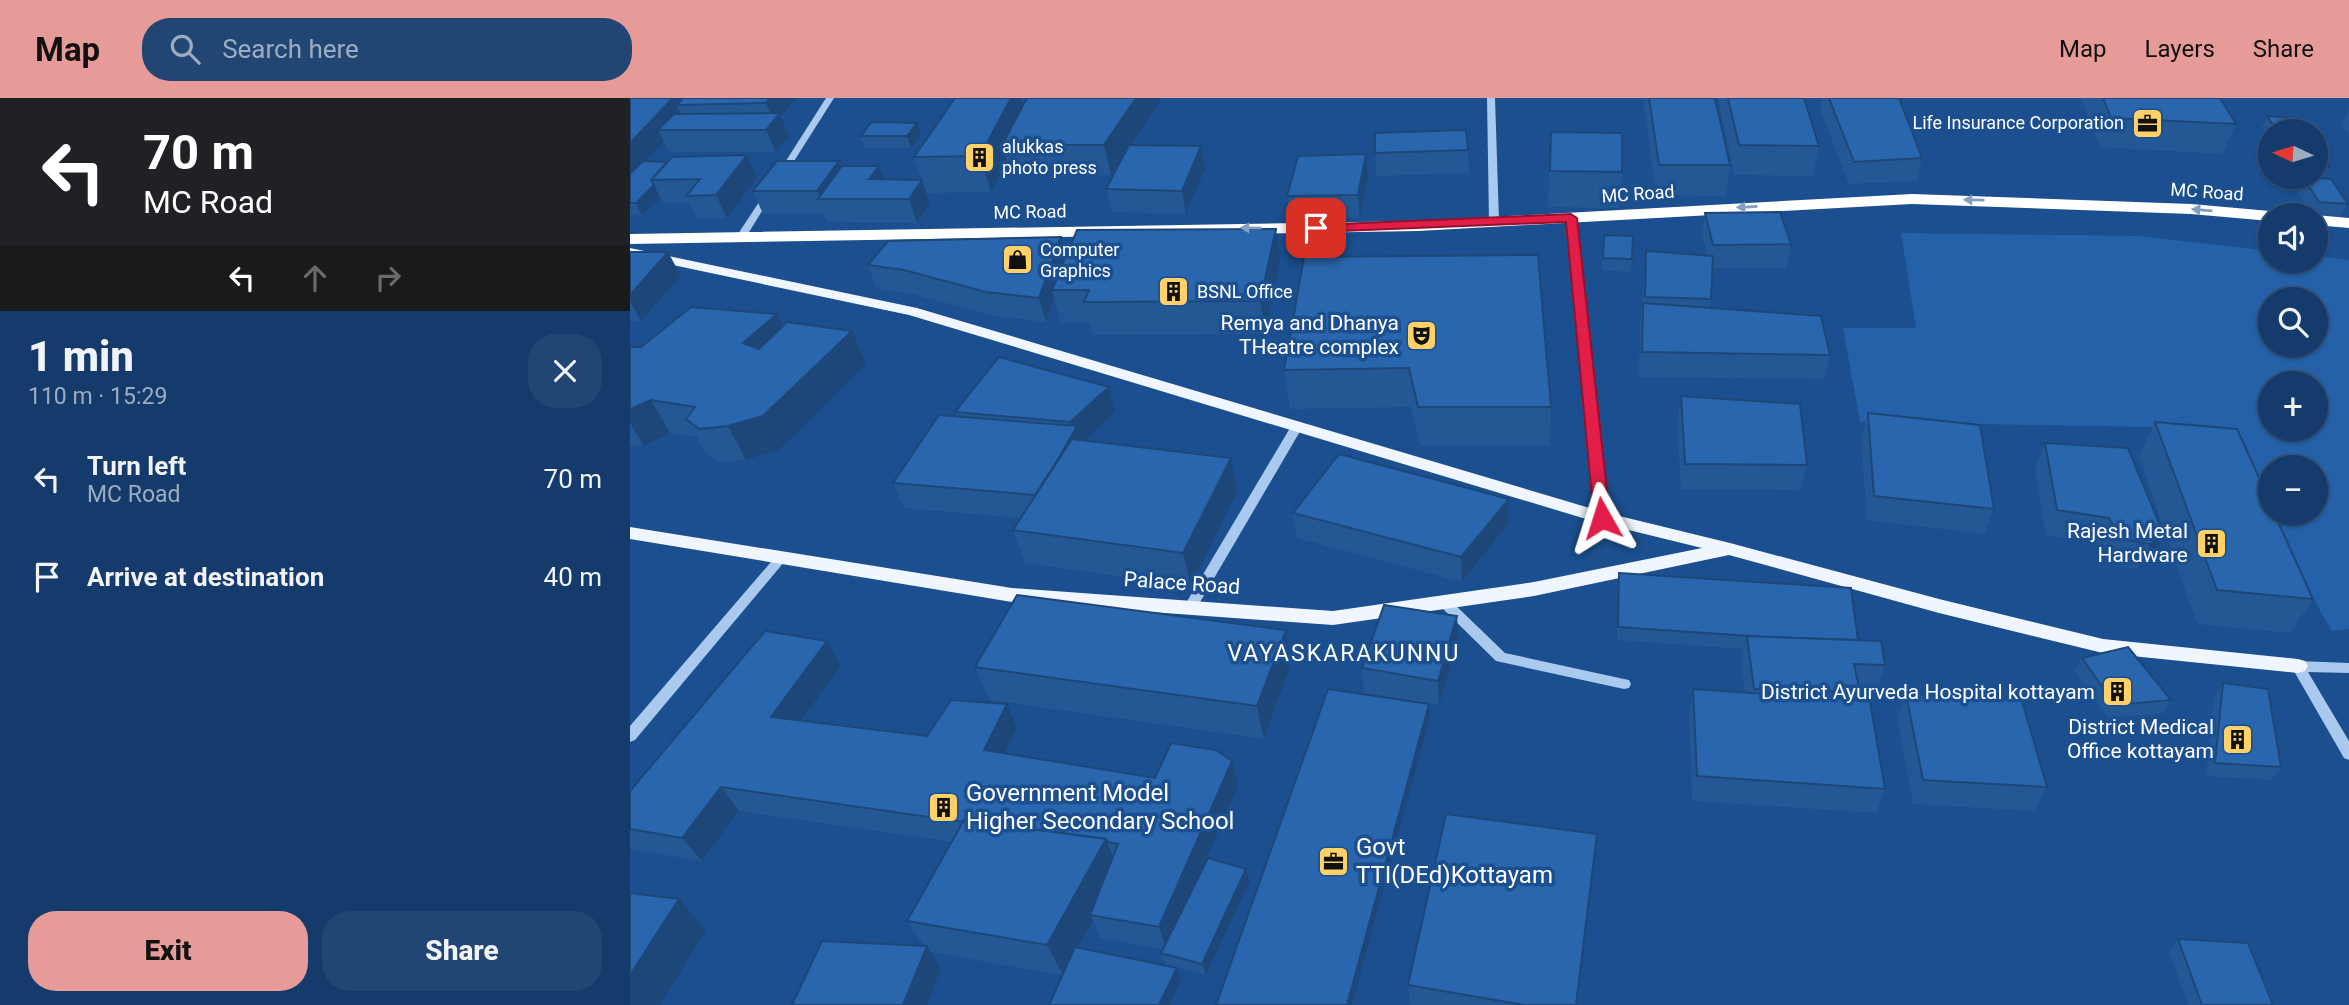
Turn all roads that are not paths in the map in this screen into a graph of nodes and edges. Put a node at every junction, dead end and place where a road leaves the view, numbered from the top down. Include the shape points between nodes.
1 (830, 98) edge
2 (1491, 98) edge
3 (2258, 215) edge
4 (1571, 218) junction
5 (1494, 221) junction
6 (2328, 221) edge
7 (2349, 223) edge
8 (741, 237) junction
9 (630, 239) edge
10 (630, 252) edge
11 (1296, 428) junction
12 (1602, 518) junction
13 (630, 533) edge
14 (1730, 549) junction
15 (781, 558) junction
16 (1445, 603) junction
17 (1191, 606) junction
18 (2298, 666) junction
19 (2349, 667) edge
20 (1624, 684) dead end
21 (630, 736) edge
22 (2349, 754) edge

1 - 8 street
2 - 5 street
3 -> 4 highway, MC Road via 1912,199
4 - 5 highway, MC Road
4 - 12 street
5 -> 8 highway, MC Road
6 - 7 highway
8 - 9 highway, MC Road
10 - 11 main road via 912,311
11 - 12 main road
11 - 17 street
12 - 14 main road
13 - 15 main road, Palace Road
14 - 16 main road, Palace Road
14 - 18 main road via 2103,646
15 - 17 main road, Palace Road via 1012,595
15 - 21 street
16 - 17 main road, Palace Road via 1333,618
16 - 20 street via 1501,657
18 - 19 street
18 - 22 street

